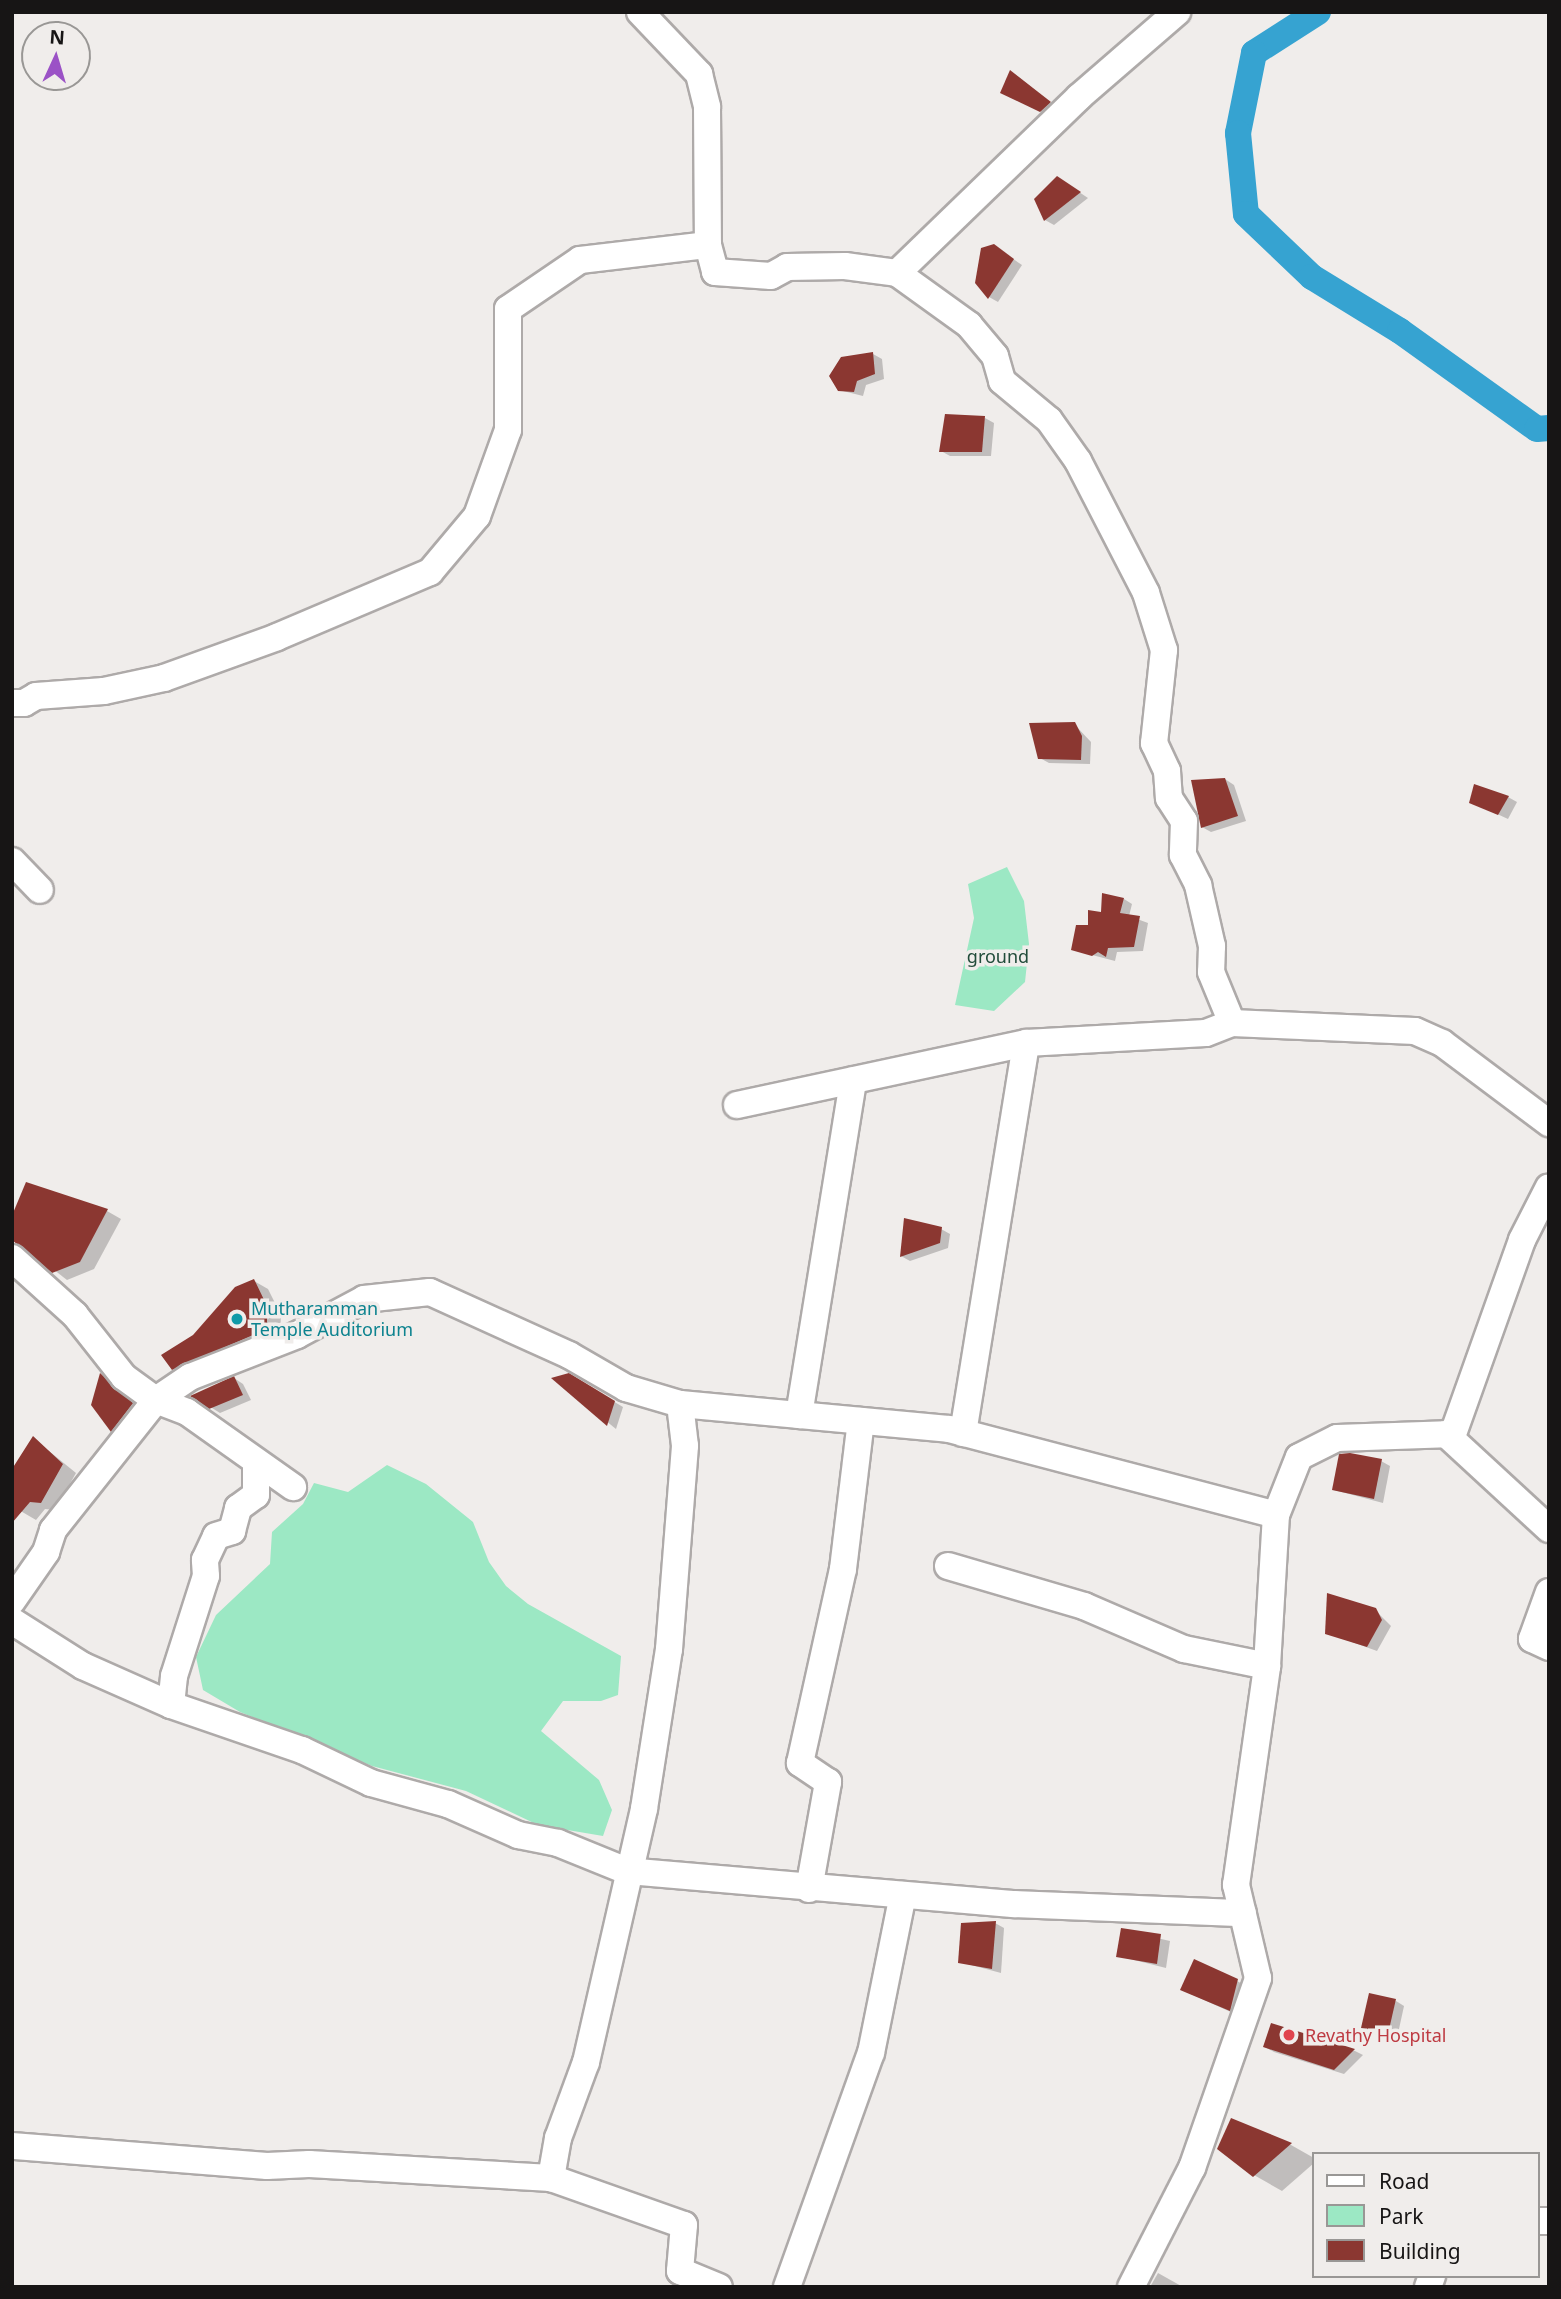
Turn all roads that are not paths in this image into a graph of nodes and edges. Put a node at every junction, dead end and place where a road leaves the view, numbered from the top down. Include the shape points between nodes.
1 (640, 12) edge
2 (1177, 12) edge
3 (708, 245) junction
4 (897, 273) junction
5 (12, 703) edge
6 (12, 861) edge
7 (40, 890) dead end
8 (1232, 1023) junction
9 (1026, 1043) junction
10 (853, 1080) junction
11 (737, 1105) dead end
12 (1549, 1123) edge
13 (1549, 1187) edge
14 (12, 1258) edge
15 (156, 1400) junction
16 (680, 1404) junction
17 (799, 1415) junction
18 (861, 1421) junction
19 (963, 1433) junction
20 (1446, 1434) junction
21 (256, 1462) junction
22 (293, 1487) dead end
23 (1276, 1515) junction
24 (1549, 1529) edge
25 (948, 1566) dead end
26 (1549, 1592) edge
27 (12, 1601) edge
28 (12, 1621) edge
29 (1549, 1647) edge
30 (1268, 1666) junction
31 (172, 1704) junction
32 (628, 1871) junction
33 (809, 1889) junction
34 (903, 1895) junction
35 (1242, 1913) junction
36 (12, 2146) edge
37 (551, 2178) junction
38 (719, 2287) edge
39 (787, 2287) edge
40 (1131, 2287) edge

1 - 3 street via 699,74 707,107
2 - 4 street via 1079,97
3 - 4 street via 715,272 771,276 787,267 845,266
3 - 5 street via 580,260 508,309 508,430 477,516 430,572 278,637 164,677 104,691 36,696
4 - 8 street via 969,325 995,356 1002,381 1049,420 1077,461 1146,593 1164,650 1154,743 1167,771 1168,798 1184,821 1184,855 1198,886 1212,946 1211,972
6 - 7 street
8 - 9 street via 1206,1033
8 - 12 street via 1415,1031 1442,1044
9 - 10 street
9 - 19 street
10 - 11 street
10 - 17 street
13 - 20 street via 1522,1240 1453,1434
14 - 15 street via 75,1315 124,1377
15 - 16 street via 190,1377 298,1335 364,1299 430,1292 569,1355 626,1388
15 - 21 street via 187,1412
15 - 27 street via 53,1530 46,1552
16 - 17 street
16 - 32 street via 684,1475 675,1528 669,1649 644,1809
17 - 18 street
18 - 19 street
18 - 33 street via 843,1569 800,1763 828,1782
19 - 23 street
20 - 23 street via 1336,1438 1298,1457
20 - 24 street
21 - 22 street
21 - 31 street via 256,1495 237,1508 232,1531 216,1536 205,1560 206,1577 174,1676
23 - 30 street
25 - 30 street via 1084,1606 1184,1649
26 - 29 street via 1532,1639
28 - 31 street via 83,1667
30 - 35 street via 1236,1885
31 - 32 street via 302,1750 371,1783 448,1804 518,1835 558,1843
32 - 33 street
32 - 37 street via 586,2062 558,2138
33 - 34 street
34 - 35 street
34 - 39 street via 871,2053
35 - 40 street via 1258,1978 1192,2168
36 - 37 street via 268,2166 309,2164
37 - 38 street via 684,2225 680,2271

